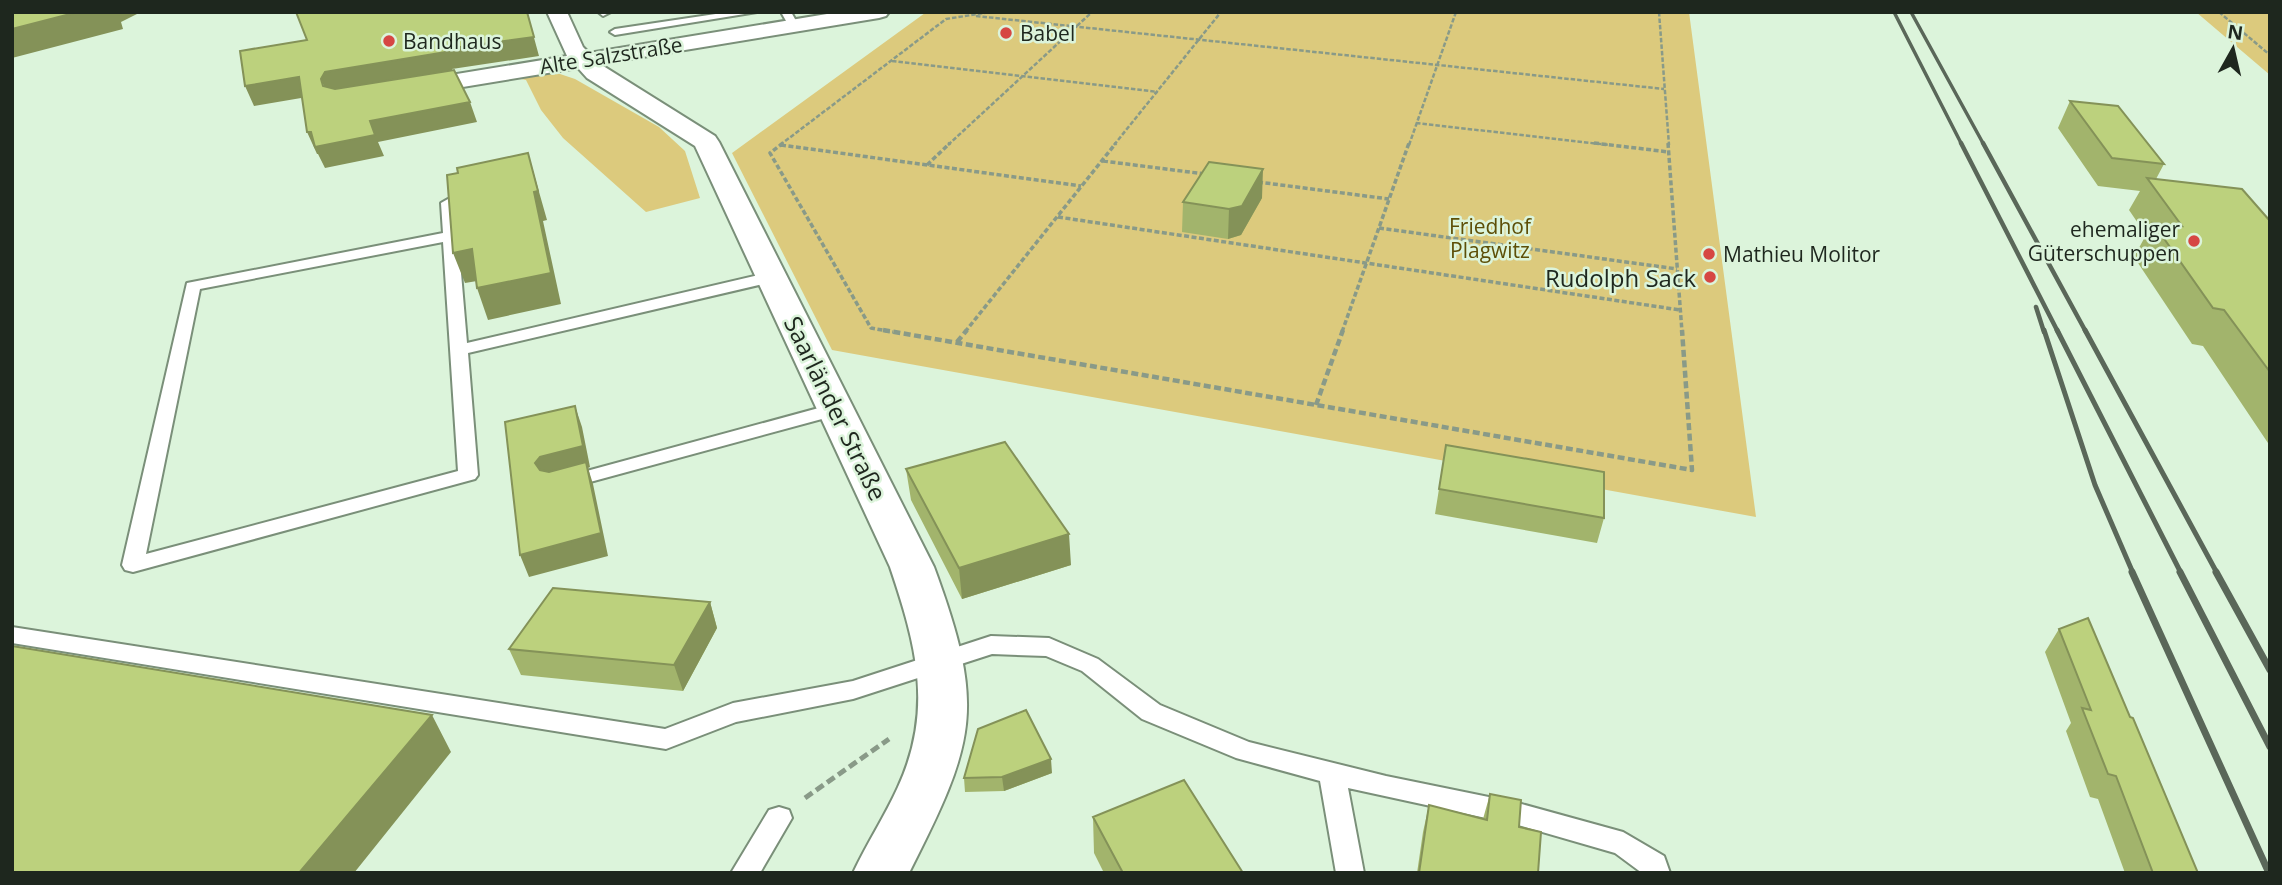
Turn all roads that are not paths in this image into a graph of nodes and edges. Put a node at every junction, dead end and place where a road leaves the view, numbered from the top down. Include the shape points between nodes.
1 (557, 12) edge
2 (752, 12) edge
3 (879, 12) edge
4 (790, 19) edge
5 (615, 32) dead end
6 (582, 59) junction
7 (391, 92) edge
8 (448, 203) edge
9 (450, 236) junction
10 (772, 277) junction
11 (458, 349) junction
12 (837, 409) junction
13 (556, 485) edge
14 (12, 635) edge
15 (941, 662) junction
16 (1332, 773) junction
17 (779, 818) road end
18 (745, 873) edge
19 (881, 873) edge
20 (1350, 873) edge
21 (1656, 873) edge

1 - 6 street, Saarländer Straße via 573,50
2 - 5 lane
3 - 4 street, Alte Salzstraße
4 - 6 street, Alte Salzstraße
6 - 7 street, Alte Salzstraße
6 - 10 street, Saarländer Straße via 595,73 706,142
8 - 9 lane
9 - 11 lane
9 - 11 lane via 193,286 132,565 468,475
10 - 11 lane
10 - 12 street, Saarländer Straße
12 - 13 lane
12 - 15 street, Saarländer Straße via 912,567
14 - 15 lane via 666,739 733,713 853,690
15 - 16 lane via 991,645 1049,648 1090,665 1150,712 1245,751
15 - 19 street, Saarländer Straße via 945,694 935,758
16 - 20 lane
16 - 21 lane via 1518,814 1623,844 1654,865
17 - 18 lane

